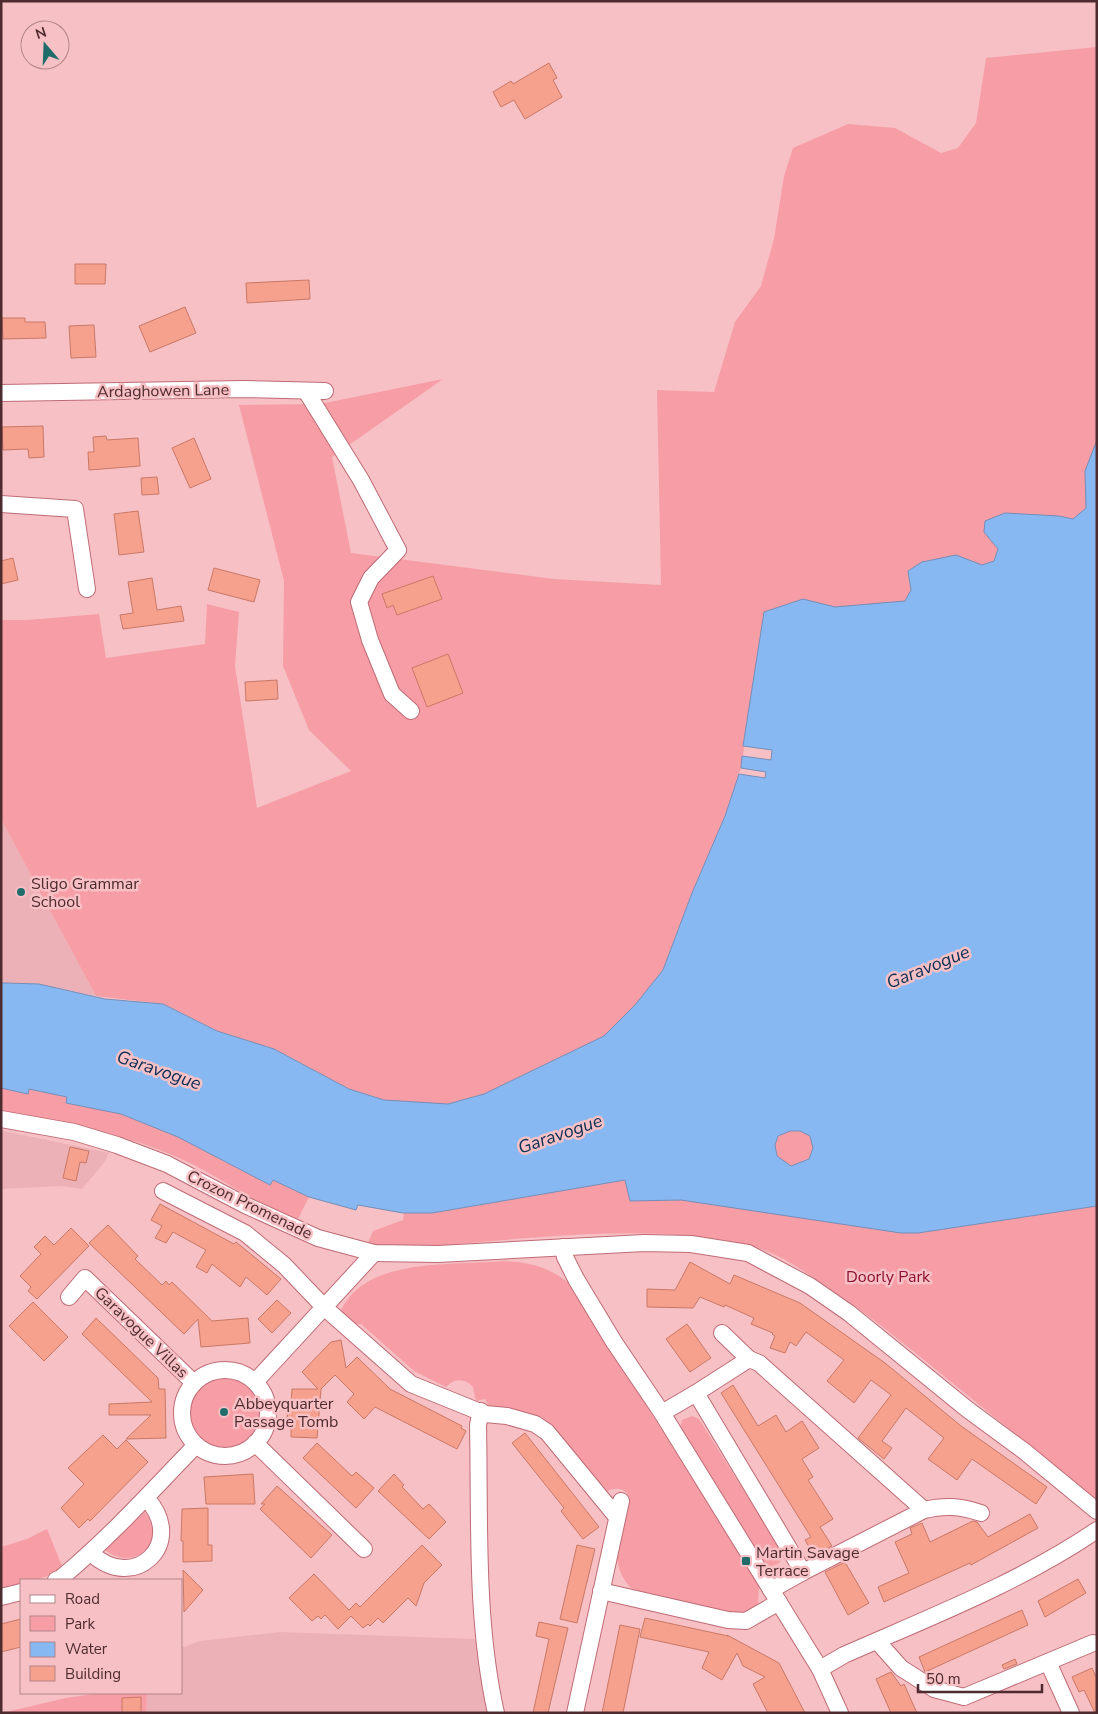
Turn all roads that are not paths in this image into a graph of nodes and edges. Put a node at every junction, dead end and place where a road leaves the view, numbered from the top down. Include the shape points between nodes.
1 (306, 391) junction
2 (325, 391) dead end
3 (1, 393) edge
4 (1, 504) edge
5 (87, 589) dead end
6 (411, 711) dead end
7 (1, 1119) edge
8 (163, 1191) dead end
9 (564, 1247) junction
10 (374, 1253) junction
11 (69, 1297) dead end
12 (325, 1308) junction
13 (722, 1333) dead end
14 (750, 1359) junction
15 (255, 1382) junction
16 (194, 1383) junction
17 (696, 1392) junction
18 (477, 1409) junction
19 (662, 1413) junction
20 (255, 1444) junction
21 (196, 1445) junction
22 (148, 1499) junction
23 (924, 1510) junction
24 (1097, 1511) edge
25 (981, 1513) dead end
26 (1097, 1530) edge
27 (364, 1549) dead end
28 (91, 1553) junction
29 (803, 1572) junction
30 (57, 1579) edge
31 (601, 1591) junction
32 (20, 1592) edge
33 (775, 1596) junction
34 (1, 1597) edge
35 (877, 1640) junction
36 (1093, 1644) dead end
37 (1048, 1662) junction
38 (820, 1669) junction
39 (496, 1713) edge
40 (576, 1713) edge
41 (840, 1713) edge
42 (1072, 1713) edge

1 - 2 street, Ardaghowen Lane
1 - 3 street, Ardaghowen Lane
1 - 6 street via 361,480 398,550 371,578 359,602 392,694
4 - 5 street via 75,509
7 - 10 street, Crozon Promenade via 74,1132 118,1145 167,1164 318,1238
8 - 12 street via 245,1232 284,1265
9 - 10 street, Crozon Promenade via 438,1254
9 - 19 street via 565,1257 581,1288
9 - 24 street via 644,1242 690,1244 748,1253 774,1265 849,1313
10 - 12 street
11 - 16 street, Garavogue Villas via 85,1278
12 - 15 street
12 - 18 street via 411,1384
13 - 14 street
14 - 17 street
14 - 23 street via 759,1363
15 - 16 street, Garavogue Villas via 241,1373 227,1370 210,1372
15 - 20 street via 265,1398 268,1414 265,1428
16 - 21 street, Garavogue Villas via 183,1401 182,1419 187,1434
17 - 19 street
17 - 29 street
18 - 31 street via 485,1414 535,1424 547,1432 619,1509
18 - 39 street via 481,1614
19 - 33 street
20 - 21 street via 239,1453 224,1456
20 - 27 street
21 - 22 street
22 - 28 street
22 - 28 street via 162,1521 158,1547 150,1558 127,1569 113,1568
23 - 25 street via 959,1506
23 - 29 street
26 - 35 street via 1012,1581
28 - 30 street
29 - 33 street
31 - 33 street via 728,1620 746,1621
31 - 40 street
32 - 34 street
33 - 38 street
35 - 37 street via 901,1668 934,1689 964,1697
35 - 38 street
36 - 37 street
37 - 42 street
38 - 41 street

